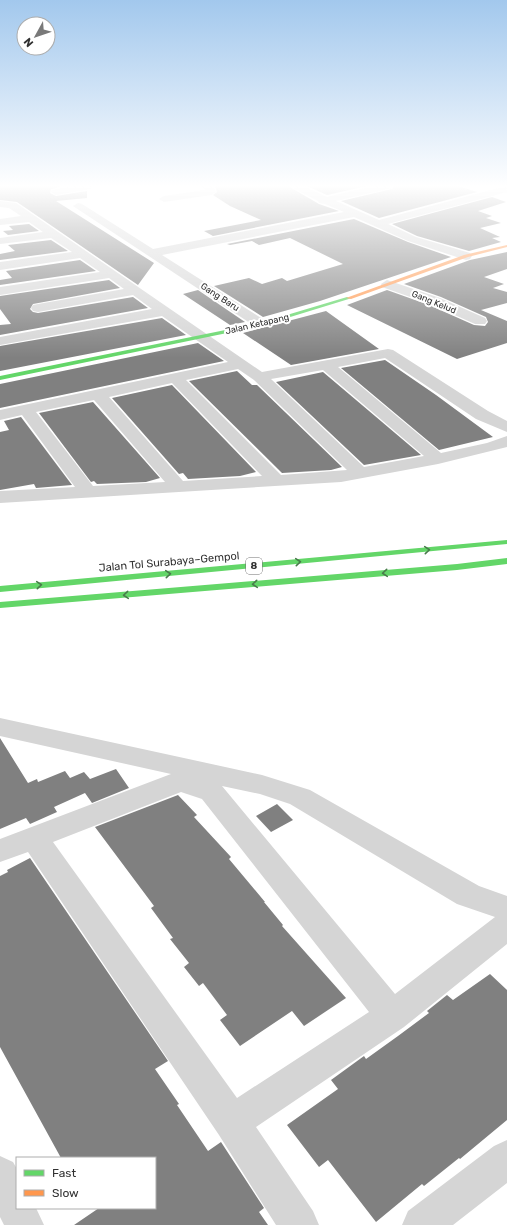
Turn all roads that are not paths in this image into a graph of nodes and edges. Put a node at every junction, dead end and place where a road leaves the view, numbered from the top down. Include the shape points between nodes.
1 (67, 243) edge
2 (136, 243) edge
3 (202, 243) edge
4 (425, 243) edge
5 (504, 249) edge
6 (151, 253) junction
7 (82, 254) junction
8 (466, 256) junction
9 (0, 266) edge
10 (111, 274) junction
11 (387, 284) junction
12 (20, 288) junction
13 (0, 291) edge
14 (136, 291) junction
15 (38, 308) junction
16 (164, 310) junction
17 (480, 321) dead end
18 (261, 324) junction
19 (57, 331) junction
20 (202, 336) junction
21 (0, 341) edge
22 (241, 364) junction
23 (326, 364) junction
24 (259, 377) junction
25 (0, 378) edge
26 (175, 378) junction
27 (98, 394) junction
28 (26, 410) junction
29 (0, 415) edge
30 (507, 427) edge
31 (507, 441) edge
32 (438, 459) junction
33 (360, 474) junction
34 (276, 480) junction
35 (178, 486) junction
36 (87, 491) junction
37 (0, 497) edge
38 (507, 542) edge
39 (507, 561) edge
40 (0, 589) edge
41 (0, 605) edge
42 (6, 733) edge
43 (187, 776) junction
44 (34, 838) junction
45 (0, 851) edge
46 (507, 909) edge
47 (507, 926) edge
48 (392, 1016) junction
49 (232, 1122) junction
50 (507, 1159) edge
51 (0, 1175) edge
52 (16, 1208) edge
53 (16, 1209) edge
54 (24, 1225) edge
55 (299, 1225) edge
56 (422, 1225) edge

1 - 7 street
2 - 6 street, Gang Baru
3 - 6 street
4 - 8 street
5 - 8 main road, Jalan Ketapang
6 - 18 street, Gang Baru
7 - 9 street
7 - 10 street
8 - 11 main road, Jalan Ketapang
10 - 12 street
10 - 14 street
11 - 17 street, Gang Kelud
11 - 18 main road, Jalan Ketapang via 337,302
12 - 13 street
12 - 15 street
14 - 15 street
14 - 16 street
15 - 19 street
16 - 19 street
16 - 20 street
18 - 20 main road, Jalan Ketapang
19 - 21 street
20 - 22 street
20 - 25 main road, Jalan Ketapang
22 - 24 street
22 - 26 street
23 - 24 street
23 - 30 street via 388,353 482,415
23 - 32 street
24 - 33 street
26 - 27 street
26 - 34 street
27 - 28 street
27 - 35 street
28 - 29 street
28 - 36 street
31 - 32 street via 492,447
32 - 33 street
33 - 34 street
34 - 35 street
35 - 36 street
36 - 37 street
40 -> 38 main road, Jalan Tol Surabaya–Gempol / 8
39 -> 41 main road, 8
42 - 43 street
43 - 44 street
43 - 46 street via 262,785 300,797 468,895
43 - 48 street via 212,792
44 - 45 street
44 - 49 street
47 - 48 street
48 - 49 street
49 - 55 street
50 - 56 street
51 - 52 street
53 - 54 street

